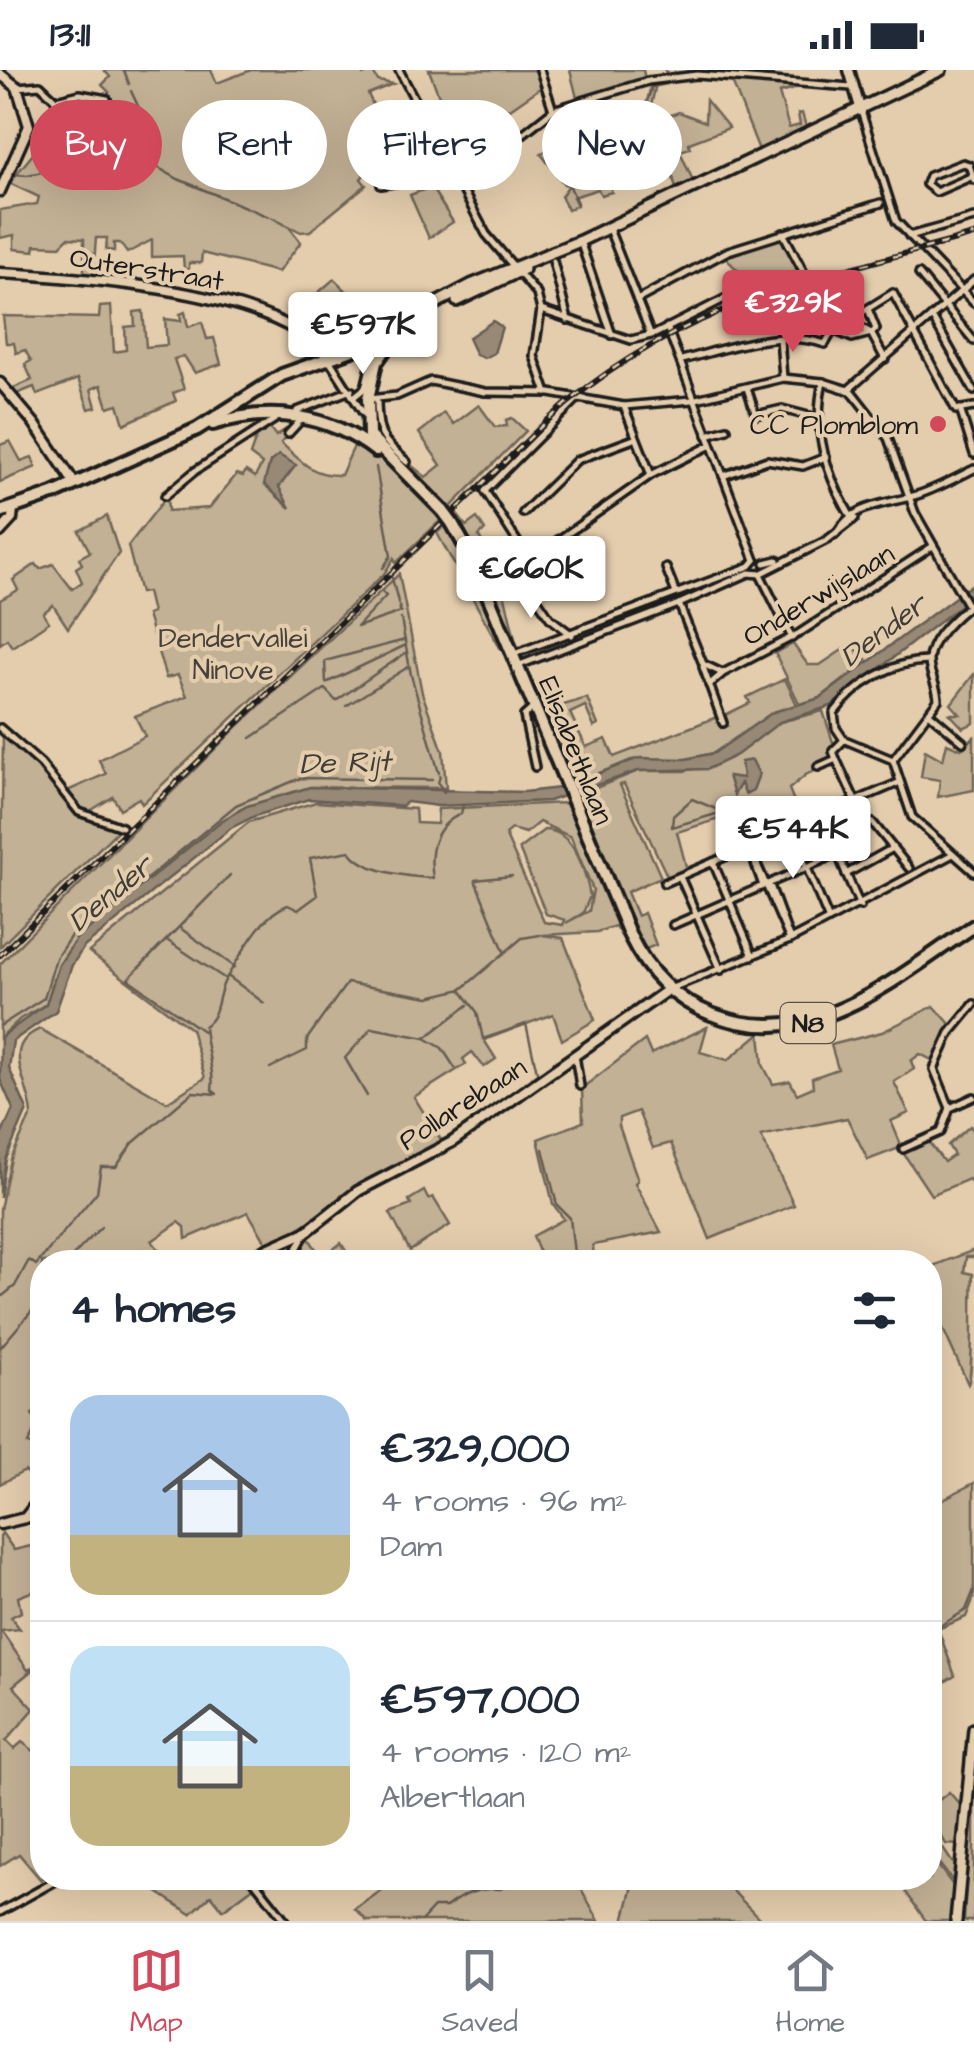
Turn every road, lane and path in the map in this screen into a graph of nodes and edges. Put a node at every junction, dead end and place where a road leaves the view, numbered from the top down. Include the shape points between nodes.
1 (400, 70) edge
2 (540, 70) edge
3 (849, 70) edge
4 (941, 70) edge
5 (0, 74) edge
6 (17, 87) junction
7 (851, 87) junction
8 (107, 99) dead end
9 (54, 100) joint
10 (419, 100) edge
11 (550, 100) edge
12 (586, 100) edge
13 (860, 110) junction
14 (542, 119) edge
15 (522, 135) edge
16 (974, 178) edge
17 (464, 190) edge
18 (0, 191) edge
19 (884, 202) junction
20 (974, 218) edge
21 (609, 227) junction
22 (783, 233) junction
23 (912, 238) junction
24 (580, 240) junction
25 (553, 262) dead end
26 (516, 270) junction
27 (0, 273) edge
28 (919, 274) dead end
29 (974, 280) edge
30 (478, 286) junction
31 (812, 290) dead end
32 (964, 290) junction
33 (738, 292) dead end
34 (638, 300) junction
35 (974, 304) edge
36 (946, 306) junction
37 (868, 309) junction
38 (541, 310) junction
39 (932, 317) junction
40 (568, 320) junction
41 (849, 321) junction
42 (667, 327) junction
43 (392, 329) junction
44 (833, 330) junction
45 (911, 331) junction
46 (650, 333) junction
47 (871, 333) junction
48 (612, 334) junction
49 (780, 338) junction
50 (974, 341) edge
51 (368, 348) junction
52 (327, 357) junction
53 (886, 359) junction
54 (682, 360) junction
55 (378, 362) junction
56 (784, 378) junction
57 (823, 382) junction
58 (0, 384) edge
59 (747, 388) junction
60 (848, 390) junction
61 (974, 391) edge
62 (353, 393) junction
63 (547, 393) junction
64 (244, 397) junction
65 (578, 398) junction
66 (373, 400) junction
67 (696, 400) junction
68 (624, 406) junction
69 (974, 407) edge
70 (960, 412) junction
71 (260, 413) junction
72 (280, 413) junction
73 (364, 413) dead end
74 (300, 414) junction
75 (816, 418) junction
76 (197, 429) junction
77 (727, 429) dead end
78 (368, 430) junction
79 (288, 434) dead end
80 (707, 434) junction
81 (354, 436) junction
82 (634, 439) junction
83 (711, 445) junction
84 (974, 454) edge
85 (826, 457) junction
86 (406, 467) junction
87 (974, 469) edge
88 (651, 476) junction
89 (723, 476) junction
90 (69, 487) junction
91 (166, 496) dead end
92 (907, 496) junction
93 (4, 510) edge
94 (523, 513) dead end
95 (851, 517) junction
96 (0, 532) edge
97 (933, 546) junction
98 (530, 560) junction
99 (666, 568) dead end
100 (759, 569) junction
101 (678, 598) junction
102 (968, 603) edge
103 (562, 628) junction
104 (573, 638) junction
105 (792, 638) junction
106 (563, 642) junction
107 (539, 652) junction
108 (512, 654) junction
109 (928, 661) junction
110 (703, 664) junction
111 (517, 666) junction
112 (723, 673) junction
113 (709, 685) junction
114 (534, 707) junction
115 (929, 713) junction
116 (724, 723) dead end
117 (0, 728) edge
118 (844, 740) junction
119 (963, 742) dead end
120 (836, 759) junction
121 (893, 760) junction
122 (535, 767) dead end
123 (818, 767) dead end
124 (898, 783) junction
125 (855, 800) junction
126 (820, 815) junction
127 (873, 823) dead end
128 (122, 827) dead end
129 (790, 828) junction
130 (749, 846) junction
131 (893, 848) junction
132 (838, 854) junction
133 (953, 854) junction
134 (713, 862) junction
135 (806, 868) junction
136 (909, 868) dead end
137 (974, 872) edge
138 (846, 874) junction
139 (680, 876) junction
140 (664, 883) dead end
141 (766, 885) junction
142 (730, 901) junction
143 (860, 906) junction
144 (696, 916) junction
145 (829, 920) junction
146 (673, 925) dead end
147 (974, 926) edge
148 (790, 940) junction
149 (753, 957) junction
150 (722, 970) junction
151 (669, 988) junction
152 (974, 1004) edge
153 (575, 1055) junction
154 (580, 1086) dead end
155 (974, 1097) edge
156 (950, 1108) junction
157 (903, 1149) dead end
158 (306, 1232) junction
159 (265, 1250) edge
160 (296, 1250) edge
161 (30, 1511) edge
162 (24, 1518) junction
163 (30, 1519) edge
164 (0, 1524) edge
165 (974, 1729) edge
166 (39, 1890) edge
167 (261, 1890) edge
168 (0, 1912) edge
169 (286, 1921) edge
170 (956, 1921) edge

1 - 10 street
2 - 11 street
3 - 7 street
4 - 13 main road
5 - 6 street
6 - 9 street via 40,85
6 - 18 street via 30,126
7 - 12 street via 697,75
7 - 13 street
8 - 9 street via 80,94
13 - 19 street
13 - 21 main road
14 - 15 street
16 - 16 street via 936,192 928,189 930,176 965,163
17 - 26 street via 486,234
19 - 22 street
19 - 23 street
20 - 23 street
21 - 24 main road
21 - 34 street
22 - 31 street
22 - 34 street via 728,251
23 - 32 street
24 - 26 main road
24 - 48 street
25 - 40 street
26 - 30 main road
26 - 38 street via 538,294
27 - 52 street, Outerstraat via 113,282 223,302 281,322
28 - 36 street
29 - 32 street
30 - 43 main road
30 - 55 main road via 406,326
32 - 35 street
32 - 36 street
33 - 42 street
34 - 46 street
36 - 39 street
36 - 50 street
37 - 41 street
37 - 45 street via 893,293
37 - 47 street via 876,328
38 - 40 street
38 - 63 street via 533,347
39 - 45 street
39 - 61 street
40 - 48 street
41 - 44 street
41 - 47 street
42 - 46 street
42 - 54 street
43 - 51 main road
43 - 52 street
44 - 47 street via 852,338
44 - 49 street via 824,344
45 - 53 street
45 - 70 street
46 - 48 street via 628,340
47 - 53 street
49 - 54 street
49 - 56 street
51 - 52 main road, N8
51 - 55 main road via 378,353
51 - 62 street via 373,357 364,388
52 - 62 street
52 - 64 main road, N8
53 - 60 street
54 - 67 street
55 - 66 main road
56 - 57 street
56 - 59 street
57 - 60 street
57 - 75 street
58 - 90 street via 34,423
59 - 67 street
59 - 75 street via 756,415 782,409
60 - 92 street via 877,422
62 - 73 street
62 - 74 street
63 - 65 street
63 - 66 street via 484,392 432,381
64 - 71 main road via 244,409
64 - 76 main road, N8
65 - 68 street
65 - 98 street via 486,489
66 - 78 main road
66 - 86 street via 380,435
67 - 68 street
67 - 80 street
68 - 82 street
69 - 70 street
70 - 84 street
71 - 72 main road, N8
71 - 76 main road, N8
72 - 74 main road, N8
72 - 91 street
74 - 79 street
74 - 81 main road, N8
75 - 85 street
76 - 90 main road, N8
77 - 80 street
78 - 81 main road
78 - 86 main road, N8
80 - 83 street
81 - 86 main road, N8
82 - 88 street
82 - 94 street via 566,468
83 - 88 street
83 - 89 street
85 - 89 street via 798,466 767,460
85 - 95 street via 834,491
86 - 108 main road, Elisabethlaan / N8, bridge via 452,523
87 - 92 street
88 - 98 street
89 - 100 street
90 - 93 main road, N8
92 - 95 street
92 - 97 street
93 - 96 street via 12,519
95 - 100 street via 836,534
97 - 102 street
97 - 105 street, Onderwijslaan
98 - 103 street via 517,570
99 - 101 street
100 - 101 street
100 - 105 street
101 - 104 street
101 - 110 street
102 - 109 street
103 - 104 street
103 - 106 street
104 - 106 street
105 - 112 street, Onderwijslaan
106 - 107 street
107 - 108 street
107 - 111 street
108 - 111 main road, Elisabethlaan / N8
109 - 115 street via 939,696
109 - 118 street via 907,660 857,690 834,713
110 - 112 street, Onderwijslaan
110 - 113 street
111 - 114 main road, Elisabethlaan / N8
112 - 113 street, Onderwijslaan
113 - 116 street
114 - 122 street via 524,716
114 - 151 main road, Elisabethlaan / N8 via 630,936
115 - 119 street
115 - 121 street
117 - 128 street via 41,764 78,812
118 - 120 street via 833,751
118 - 121 street
120 - 123 street
120 - 125 street
121 - 124 street
124 - 125 street
124 - 133 street via 912,817
125 - 126 street
126 - 129 street
126 - 132 street
127 - 131 street
129 - 130 street
129 - 135 street
130 - 134 street
130 - 141 street
131 - 136 street
131 - 138 street
132 - 135 street
132 - 138 street
133 - 137 street
133 - 143 street
134 - 139 street
134 - 142 street
135 - 141 street
135 - 145 street
138 - 143 street
139 - 140 street
139 - 144 street
141 - 142 street
141 - 148 street
142 - 144 street
142 - 149 street
143 - 145 street
144 - 146 street
144 - 150 street
145 - 148 street
147 - 151 main road, N8 via 855,1004 792,1026 725,1019
148 - 149 street
149 - 150 street
150 - 151 street
151 - 153 street, Pollarebaan
152 - 156 street via 934,1065
153 - 154 street
153 - 158 street, Pollarebaan
155 - 156 street
156 - 157 street via 941,1132
158 - 159 street
158 - 160 street, Pollarebaan
161 - 162 street
162 - 163 street
162 - 164 street
165 - 170 main road
166 - 168 street
167 - 169 street

